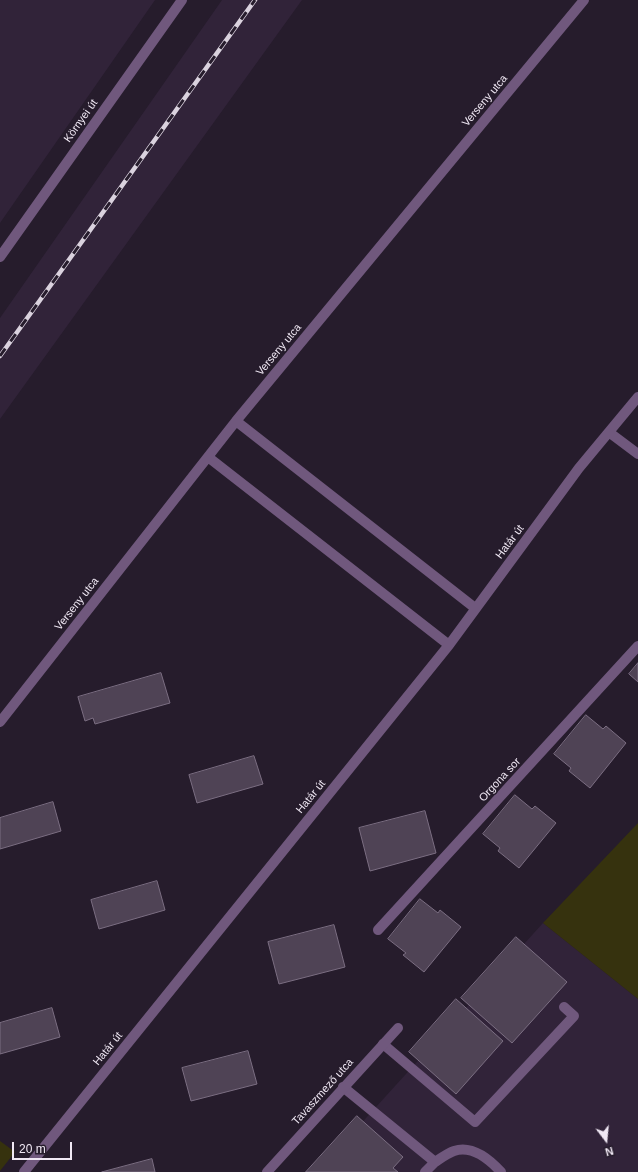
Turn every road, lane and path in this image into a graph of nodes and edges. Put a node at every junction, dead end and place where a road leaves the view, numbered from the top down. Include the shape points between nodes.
1 (182, 0) edge
2 (584, 0) edge
3 (0, 256) edge
4 (638, 397) edge
5 (236, 421) junction
6 (610, 432) junction
7 (638, 454) edge
8 (208, 457) junction
9 (475, 608) junction
10 (449, 645) junction
11 (638, 646) edge
12 (0, 722) edge
13 (378, 930) dead end
14 (564, 1007) dead end
15 (398, 1028) dead end
16 (383, 1044) junction
17 (343, 1087) junction
18 (435, 1162) junction
19 (24, 1172) edge
20 (267, 1172) edge
21 (425, 1172) edge
22 (501, 1172) edge

1 - 3 street, Környei út
2 - 5 street, Verseny utca
4 - 6 street, Határ út
5 - 8 street, Verseny utca
5 - 9 street
6 - 7 street
6 - 9 street, Határ út via 579,468
8 - 10 street
8 - 12 street, Verseny utca
9 - 10 street, Határ út
10 - 19 street, Határ út
11 - 13 street, Orgona sor
14 - 16 street via 574,1016 475,1122
15 - 16 street, Tavaszmező utca
16 - 17 street, Tavaszmező utca
17 - 18 street
17 - 20 street, Tavaszmező utca
18 - 21 street
18 - 22 street via 455,1150 471,1151 489,1159

